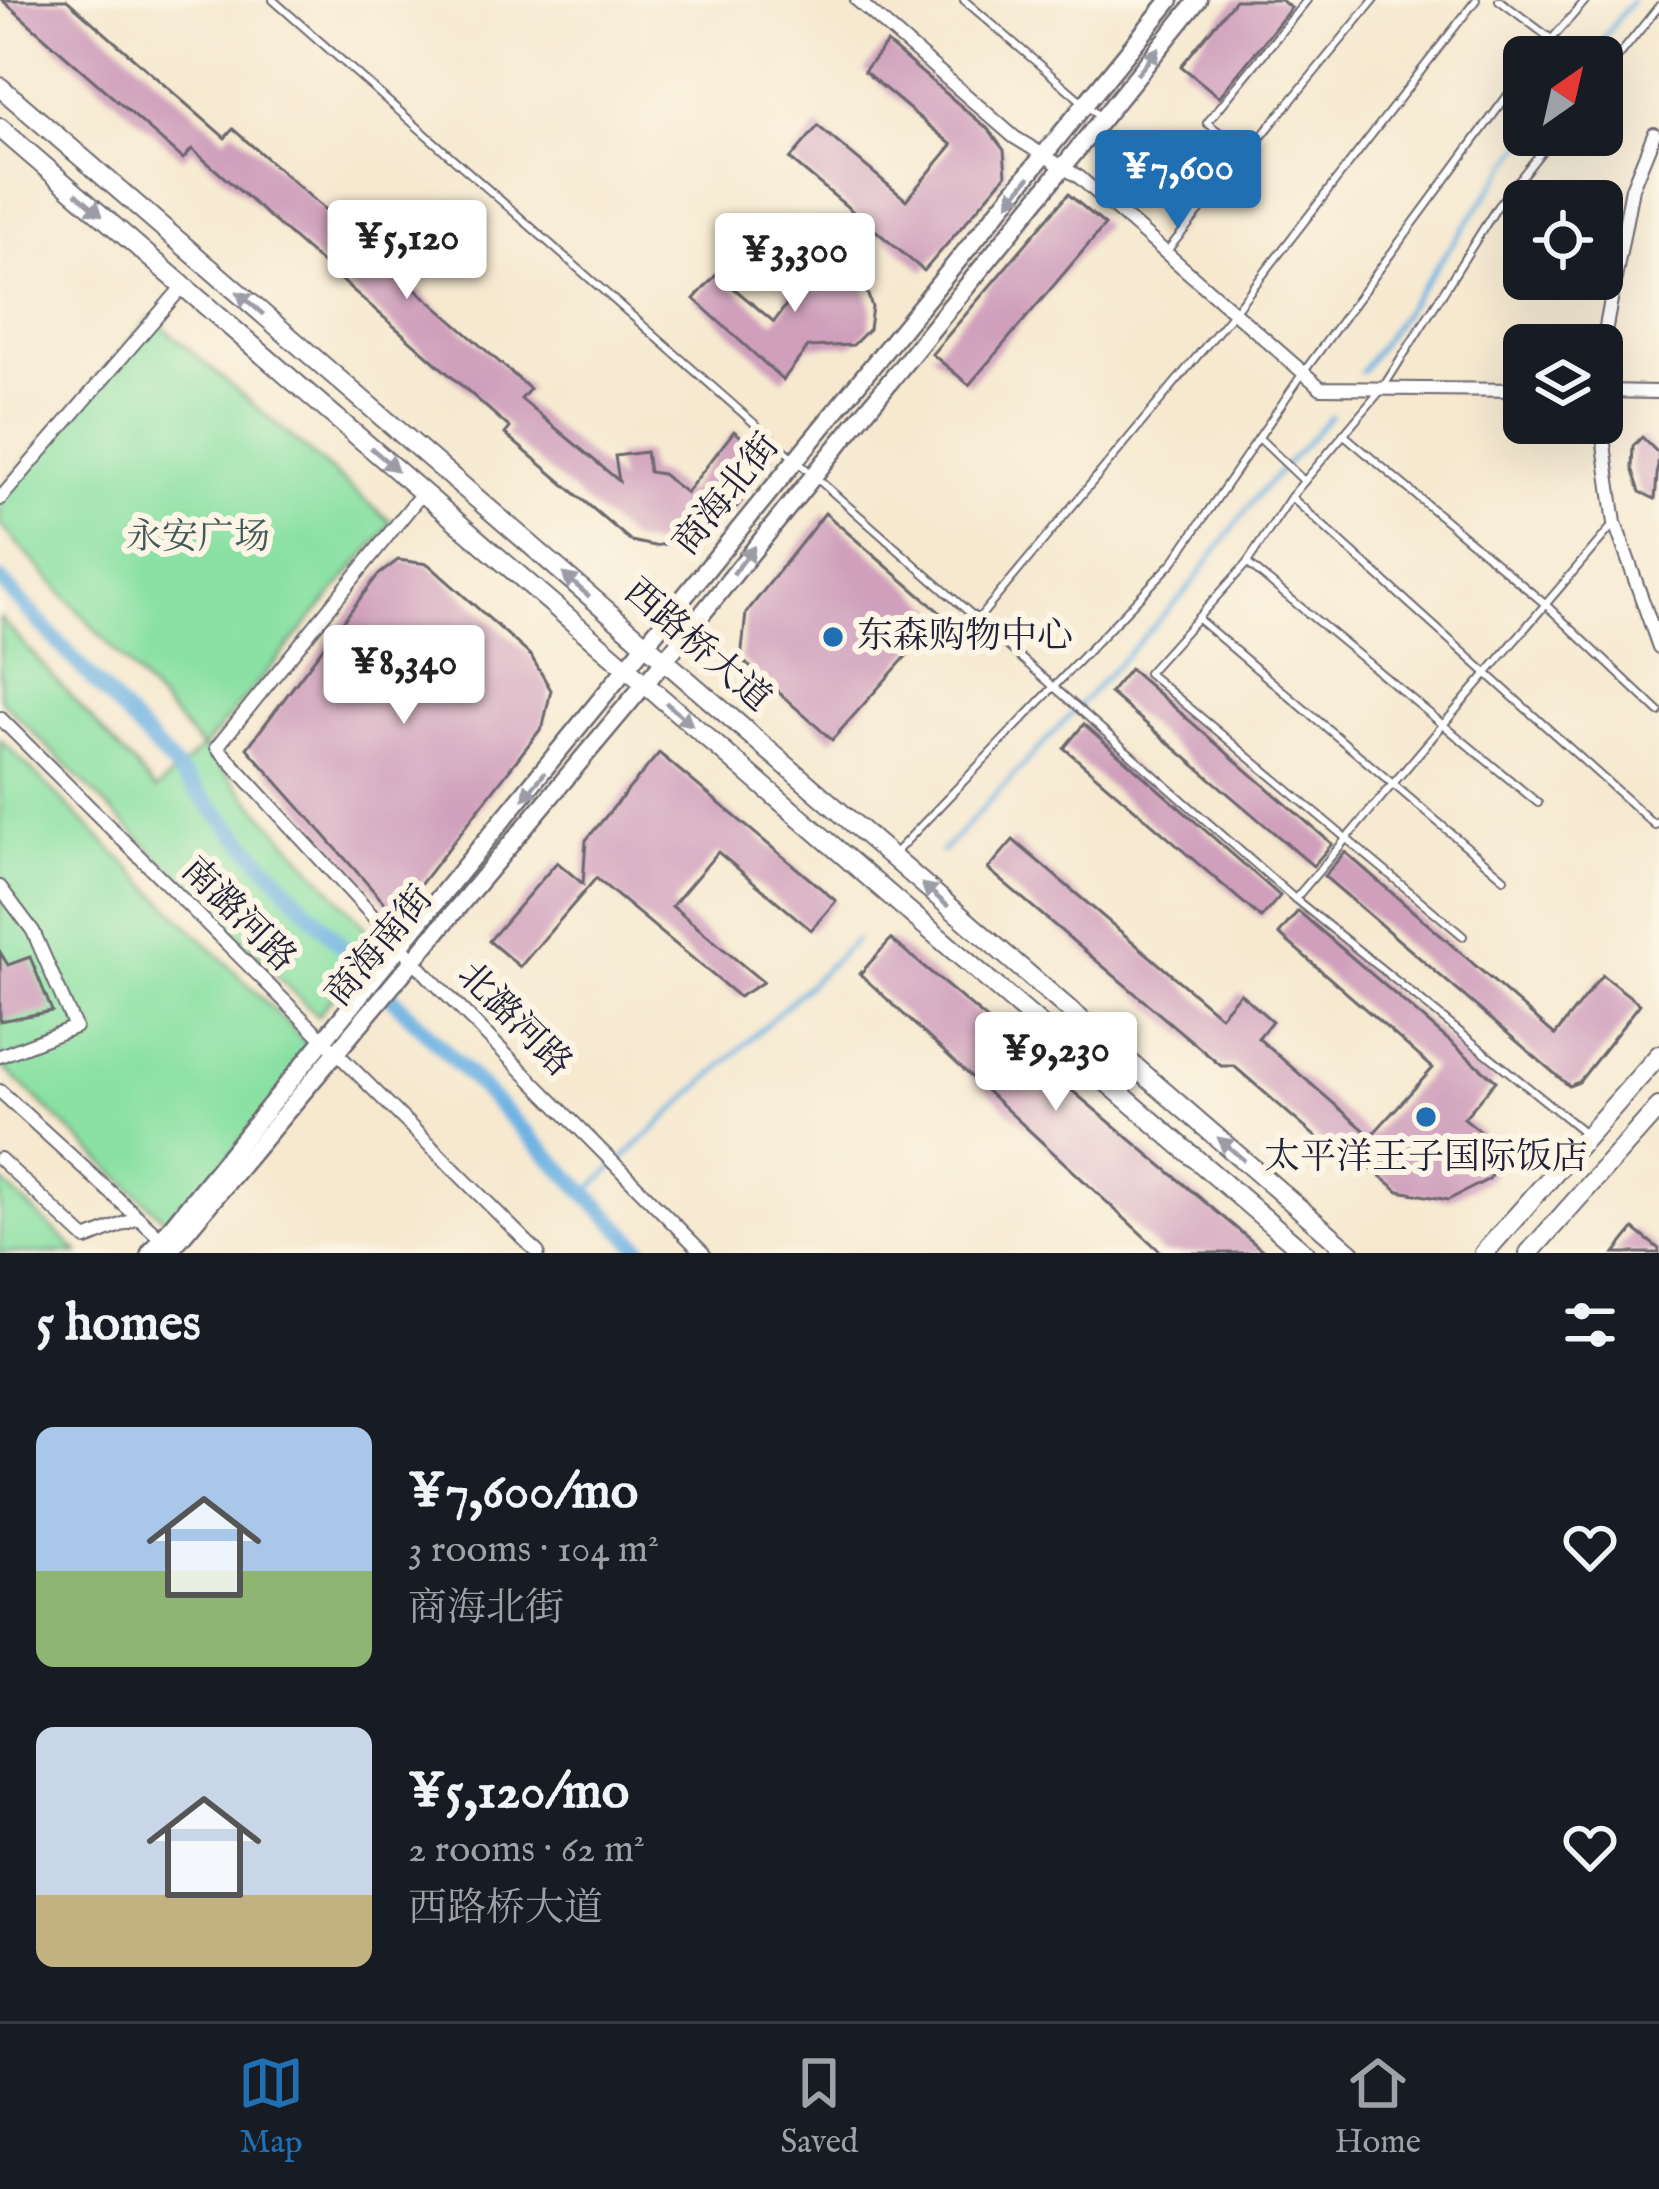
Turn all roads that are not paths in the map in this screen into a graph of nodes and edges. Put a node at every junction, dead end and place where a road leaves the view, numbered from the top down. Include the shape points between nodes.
1 (273, 0) edge
2 (857, 0) edge
3 (1170, 0) edge
4 (1198, 0) edge
5 (1306, 0) edge
6 (1373, 0) edge
7 (1476, 0) edge
8 (1499, 0) edge
9 (1586, 0) edge
10 (969, 2) edge
11 (1659, 6) edge
12 (1547, 36) edge
13 (1552, 36) edge
14 (1623, 50) edge
15 (0, 87) edge
16 (1503, 102) edge
17 (1085, 104) junction
18 (1102, 118) junction
19 (0, 128) edge
20 (1654, 134) dead end
21 (1247, 153) junction
22 (1538, 156) edge
23 (1054, 162) junction
24 (1166, 253) junction
25 (183, 286) junction
26 (1234, 312) junction
27 (1606, 324) edge
28 (1304, 373) junction
29 (1382, 389) junction
30 (1503, 390) edge
31 (1623, 391) edge
32 (1659, 392) edge
33 (1343, 434) junction
34 (1259, 438) junction
35 (1604, 444) edge
36 (807, 464) junction
37 (1305, 481) junction
38 (423, 492) junction
39 (1292, 497) junction
40 (0, 499) edge
41 (1615, 523) junction
42 (1247, 563) junction
43 (1546, 604) junction
44 (979, 618) junction
45 (1198, 619) junction
46 (647, 646) junction
47 (1659, 646) edge
48 (664, 661) junction
49 (628, 670) junction
50 (1489, 671) junction
51 (644, 684) junction
52 (1054, 686) junction
53 (1659, 712) edge
54 (0, 718) edge
55 (1445, 722) junction
56 (1395, 781) junction
57 (1538, 802) dead end
58 (1659, 820) edge
59 (1346, 838) junction
60 (892, 857) junction
61 (1504, 878) dead end
62 (0, 887) edge
63 (1295, 899) junction
64 (1462, 936) dead end
65 (405, 957) junction
66 (327, 1048) junction
67 (1659, 1055) edge
68 (0, 1056) edge
69 (0, 1091) edge
70 (1659, 1107) edge
71 (1589, 1136) junction
72 (0, 1159) edge
73 (138, 1218) junction
74 (163, 1249) edge
75 (538, 1253) edge
76 (703, 1253) edge
77 (1305, 1253) edge
78 (1352, 1253) edge
79 (1484, 1253) edge
80 (1529, 1253) edge

1 - 36 lane
2 - 23 street via 1014,137
3 - 17 main road, 商海北街
18 -> 4 main road, 商海北街
5 - 21 lane via 1208,122
6 - 21 lane
7 - 26 lane
8 - 12 lane
9 - 13 lane
10 - 17 lane
11 - 14 lane
46 -> 15 main road, 西路桥大道
16 - 28 lane
17 - 18 lane
17 - 23 main road, 商海北街
18 - 23 main road, 商海北街
19 -> 25 main road, 西路桥大道
20 - 27 street via 1632,188
21 - 24 lane
22 - 29 lane
23 - 24 street
23 - 36 main road, 商海北街
24 - 26 street
25 -> 38 main road, 西路桥大道
25 - 40 street
26 - 28 street
26 - 44 lane
28 - 29 street via 1321,388
28 - 34 lane
29 - 30 street
29 - 33 lane
31 - 32 street
33 - 37 lane
33 - 43 lane
34 - 37 lane
34 - 52 lane via 1174,561
35 - 41 street
36 - 44 lane
36 - 46 main road, 商海北街
48 -> 36 main road, 商海北街
37 - 39 lane
38 - 49 main road, 西路桥大道
38 - 65 street, 北潞河路 via 217,747
39 - 42 lane
39 - 50 lane
41 - 43 lane
41 - 47 street
42 - 45 lane
42 - 55 lane
43 - 50 lane
43 - 53 lane
44 - 52 lane
45 - 56 lane
45 - 59 lane via 1148,673
46 - 48 main road, 西路桥大道
46 - 49 main road, 商海北街
48 - 51 main road, 商海北街
48 - 60 main road, 西路桥大道
49 - 51 main road, 西路桥大道
49 -> 65 main road, 商海北街
50 - 55 lane
50 - 58 lane via 1655,825
51 - 65 main road, 商海南街
51 -> 77 main road, 西路桥大道
52 - 60 lane
52 - 63 lane
54 - 66 street, 南潞河路
55 - 56 lane
55 - 57 lane
56 - 59 lane
56 - 61 lane
59 - 63 lane
59 - 64 lane
78 -> 60 main road, 西路桥大道
62 - 68 street via 33,931 76,1027
63 - 71 lane
65 - 66 main road, 商海南街
65 - 76 street, 北潞河路
66 - 74 main road, 商海南街
66 - 75 street, 南潞河路
67 - 71 main road
69 - 73 street
70 - 80 main road
71 - 79 main road
72 - 73 street via 86,1240
73 - 74 street

